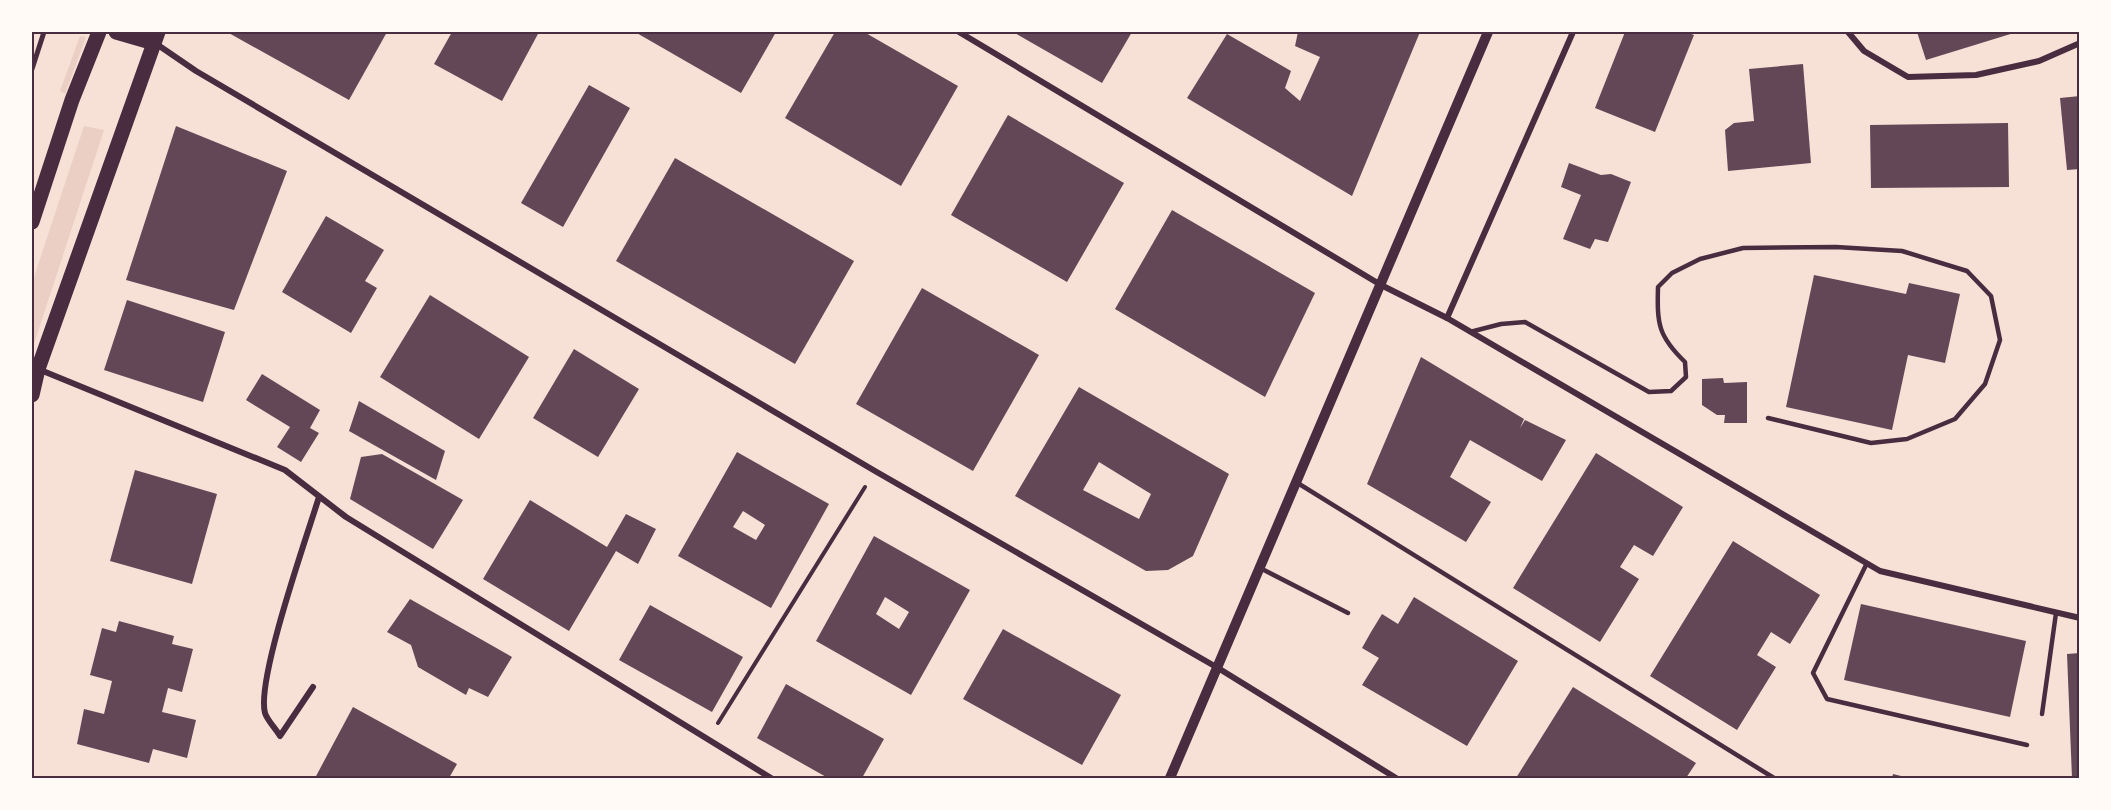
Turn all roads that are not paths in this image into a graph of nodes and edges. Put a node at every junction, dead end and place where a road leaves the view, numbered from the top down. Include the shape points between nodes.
1 (44, 32) edge
2 (99, 32) edge
3 (116, 32) edge
4 (959, 32) edge
5 (1488, 32) edge
6 (1573, 32) edge
7 (1848, 32) edge
8 (156, 37) edge
9 (2079, 43) edge
10 (32, 69) edge
11 (32, 222) edge
12 (1382, 285) junction
13 (1447, 318) junction
14 (1470, 332) junction
15 (38, 369) junction
16 (32, 395) edge
17 (1767, 418) dead end
18 (1296, 483) junction
19 (319, 497) junction
20 (1867, 563) junction
21 (1260, 568) junction
22 (1348, 613) dead end
23 (2056, 613) junction
24 (2079, 618) edge
25 (1218, 668) junction
26 (313, 687) dead end
27 (2042, 714) dead end
28 (2027, 745) dead end
29 (771, 778) edge
30 (1170, 778) edge
31 (1396, 778) edge
32 (1774, 778) edge

1 - 10 street
2 - 11 main road
3 - 8 main road
4 - 12 street
5 - 12 street
6 - 13 street
7 - 9 street via 1864,51 1908,77 1976,75 2039,61
8 - 15 main road
8 - 25 street via 207,78
12 - 13 street
12 - 18 street
13 - 14 street
14 - 17 lane via 1525,322 1649,392 1671,391 1686,377 1684,362 1666,344 1658,318 1658,287 1672,273 1700,259 1743,248 1902,251 1967,271 1991,296 2000,340 1985,384 1955,419 1908,439 1871,442
14 - 20 street
15 - 16 main road
15 - 19 street via 285,470
18 - 21 street
18 - 32 lane
19 - 26 street via 265,689 265,713 280,736
19 - 29 street via 346,518
20 - 23 street via 1881,571
20 - 28 lane via 1813,673 1827,699
21 - 22 lane
21 - 25 street
23 - 24 street
23 - 27 lane
25 - 30 street
25 - 31 street

